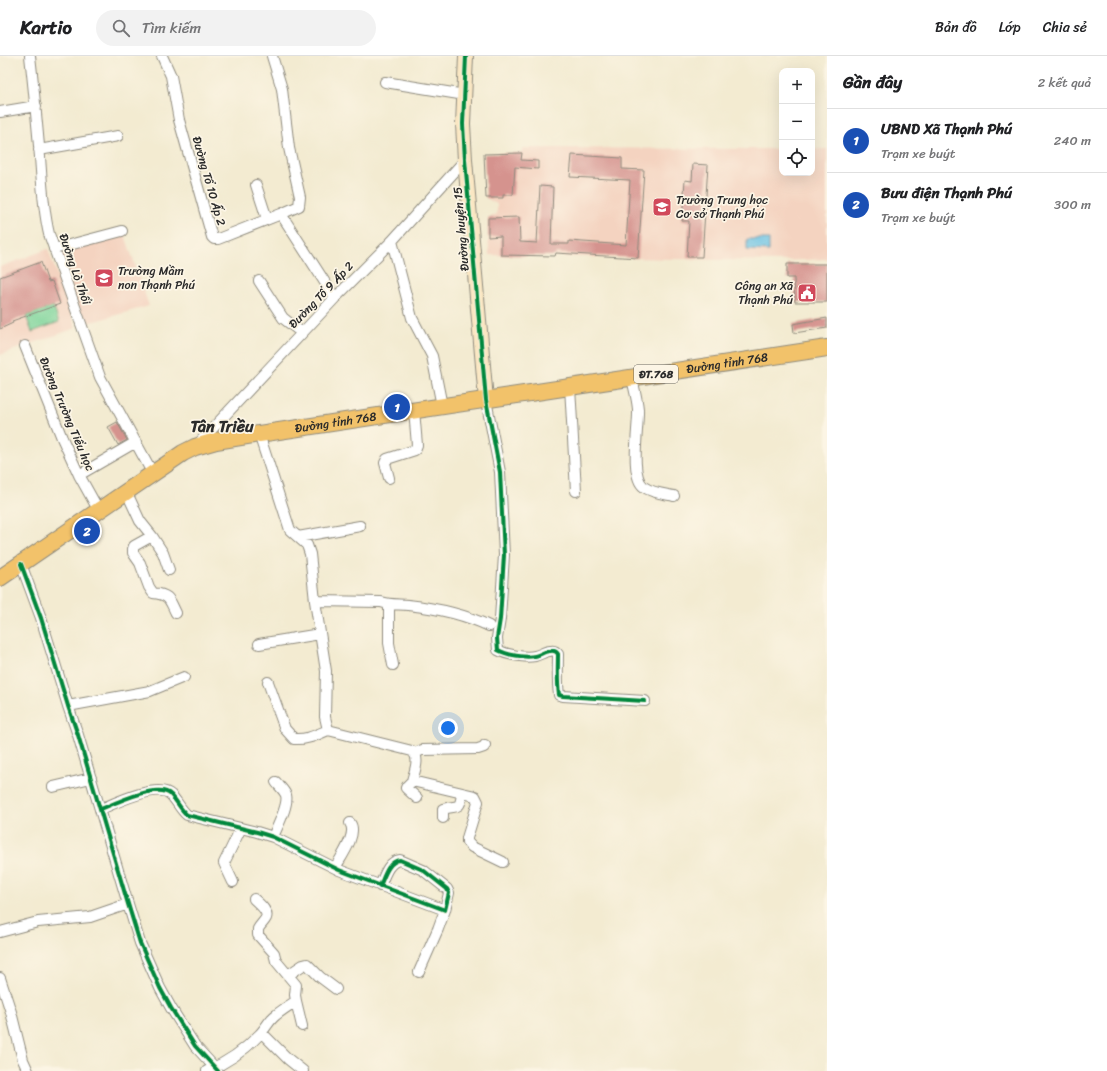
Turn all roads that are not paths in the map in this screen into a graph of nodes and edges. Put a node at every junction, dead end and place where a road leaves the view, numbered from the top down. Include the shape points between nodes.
1 (30, 56) edge
2 (162, 56) edge
3 (272, 56) edge
4 (466, 56) edge
5 (385, 82) dead end
6 (464, 95) junction
7 (36, 106) junction
8 (0, 112) edge
9 (118, 136) dead end
10 (39, 150) junction
11 (465, 160) junction
12 (256, 185) dead end
13 (281, 214) junction
14 (267, 220) junction
15 (122, 231) dead end
16 (392, 241) junction
17 (54, 249) junction
18 (260, 281) dead end
19 (335, 298) junction
20 (302, 333) junction
21 (25, 346) dead end
22 (827, 348) edge
23 (632, 378) junction
24 (570, 387) junction
25 (486, 400) junction
26 (442, 406) junction
27 (414, 410) junction
28 (259, 434) junction
29 (136, 442) junction
30 (196, 447) junction
31 (153, 474) junction
32 (79, 475) junction
33 (389, 478) dead end
34 (576, 491) dead end
35 (127, 493) junction
36 (674, 496) dead end
37 (100, 511) junction
38 (360, 526) dead end
39 (152, 536) junction
40 (298, 537) junction
41 (21, 564) junction
42 (169, 570) dead end
43 (0, 578) edge
44 (314, 601) junction
45 (389, 604) junction
46 (176, 613) dead end
47 (489, 626) dead end
48 (320, 634) junction
49 (259, 644) dead end
50 (393, 665) dead end
51 (184, 677) dead end
52 (268, 682) dead end
53 (644, 701) dead end
54 (68, 706) junction
55 (328, 730) junction
56 (485, 745) dead end
57 (415, 753) junction
58 (91, 778) junction
59 (412, 781) junction
60 (276, 782) dead end
61 (53, 787) dead end
62 (462, 793) junction
63 (416, 798) dead end
64 (100, 809) junction
65 (443, 818) dead end
66 (350, 823) dead end
67 (241, 828) junction
68 (273, 837) junction
69 (503, 862) dead end
70 (335, 868) junction
71 (233, 882) dead end
72 (380, 886) junction
73 (254, 899) dead end
74 (128, 904) junction
75 (445, 910) junction
76 (0, 932) edge
77 (419, 972) dead end
78 (288, 975) junction
79 (0, 978) edge
80 (336, 989) dead end
81 (296, 1001) junction
82 (302, 1026) dead end
83 (262, 1033) junction
84 (213, 1070) edge
85 (28, 1071) edge
86 (303, 1071) edge

1 - 7 street, Đường Lò Thổi
2 - 14 street, Đường Tổ 10 Ấp 2 via 171,76 179,120 212,237 218,239
3 - 13 street, Đường Tổ 10 Ấp 2 via 282,89 289,148 300,197 299,206
4 - 6 street, Đường huyện 15
5 - 6 street
6 - 11 street, Đường huyện 15
7 - 8 street
7 - 10 street, Đường Lò Thổi
9 - 10 street
10 - 17 street, Đường Lò Thổi via 46,219
11 - 16 street, Đường Tổ 9 Ấp 2
11 - 25 street, Đường huyện 15
12 - 14 street
13 - 14 street, Đường Tổ 10 Ấp 2
13 - 19 street
15 - 17 street
16 - 19 street, Đường Tổ 9 Ấp 2
16 - 26 street via 412,318 432,356
17 - 29 street, Đường Lò Thổi via 100,377
18 - 20 street via 283,318
19 - 20 street, Đường Tổ 9 Ấp 2
20 - 30 street, Đường Tổ 9 Ấp 2
21 - 32 street, Đường Trường Tiểu học
22 - 23 main road, Đường tỉnh 768 / ĐT.768
23 - 24 main road, Đường tỉnh 768 / ĐT.768
23 - 36 street via 638,409 635,447 639,480 643,487 653,492
24 - 25 main road, Đường tỉnh 768 / ĐT.768
24 - 34 street
25 - 26 main road, Đường tỉnh 768 / ĐT.768
25 - 53 street via 500,472 504,555 498,650 522,656 556,651 559,695
26 - 27 main road, Đường tỉnh 768 / ĐT.768
27 - 28 main road, Đường tỉnh 768 / ĐT.768
27 - 33 street via 417,445 415,450 388,459 385,463
28 - 30 main road, Đường tỉnh 768 / ĐT.768
28 - 40 street via 290,530
29 - 31 street, Đường Lò Thổi
29 - 32 street
30 - 31 main road, Đường tỉnh 768 / ĐT.768
31 - 35 main road, Đường tỉnh 768 / ĐT.768
32 - 37 street, Đường Trường Tiểu học
35 - 37 main road, Đường tỉnh 768 / ĐT.768
35 - 39 street via 140,521
37 - 41 main road, Đường tỉnh 768 / ĐT.768
38 - 40 street
39 - 42 street via 163,553
39 - 46 street via 134,546 133,553 153,593 163,594 169,598
40 - 44 street via 307,546 310,554
41 - 43 main road, Đường tỉnh 768 / ĐT.768
41 - 54 street via 41,618
44 - 45 street
44 - 48 street
45 - 47 street via 432,609
45 - 50 street via 389,643
48 - 49 street
48 - 55 street via 326,671 325,717
51 - 54 street via 150,691
52 - 55 street via 285,729 294,739 312,737
54 - 58 street
55 - 57 street
56 - 57 street via 478,749 422,750
57 - 59 street via 416,763
58 - 61 street
58 - 64 street
59 - 62 street
59 - 63 street via 406,788
60 - 68 street via 286,798
62 - 65 street via 458,808 443,809
62 - 69 street via 475,796 478,802 467,838 469,845
64 - 67 street via 160,790 171,795 186,815
64 - 74 street
66 - 70 street via 352,834
67 - 68 street
67 - 71 street via 224,863
68 - 70 street
70 - 72 street
72 - 75 street
72 - 75 street via 391,865 400,860 423,870 448,889
73 - 78 street via 267,915 259,927 258,935 271,948 276,961
74 - 76 street via 90,917 38,922
74 - 84 street via 140,943 160,988 195,1046
75 - 77 street
78 - 80 street via 307,964
78 - 81 street via 296,985
79 - 85 street
81 - 82 street
81 - 83 street via 276,1015
83 - 84 street
83 - 86 street

